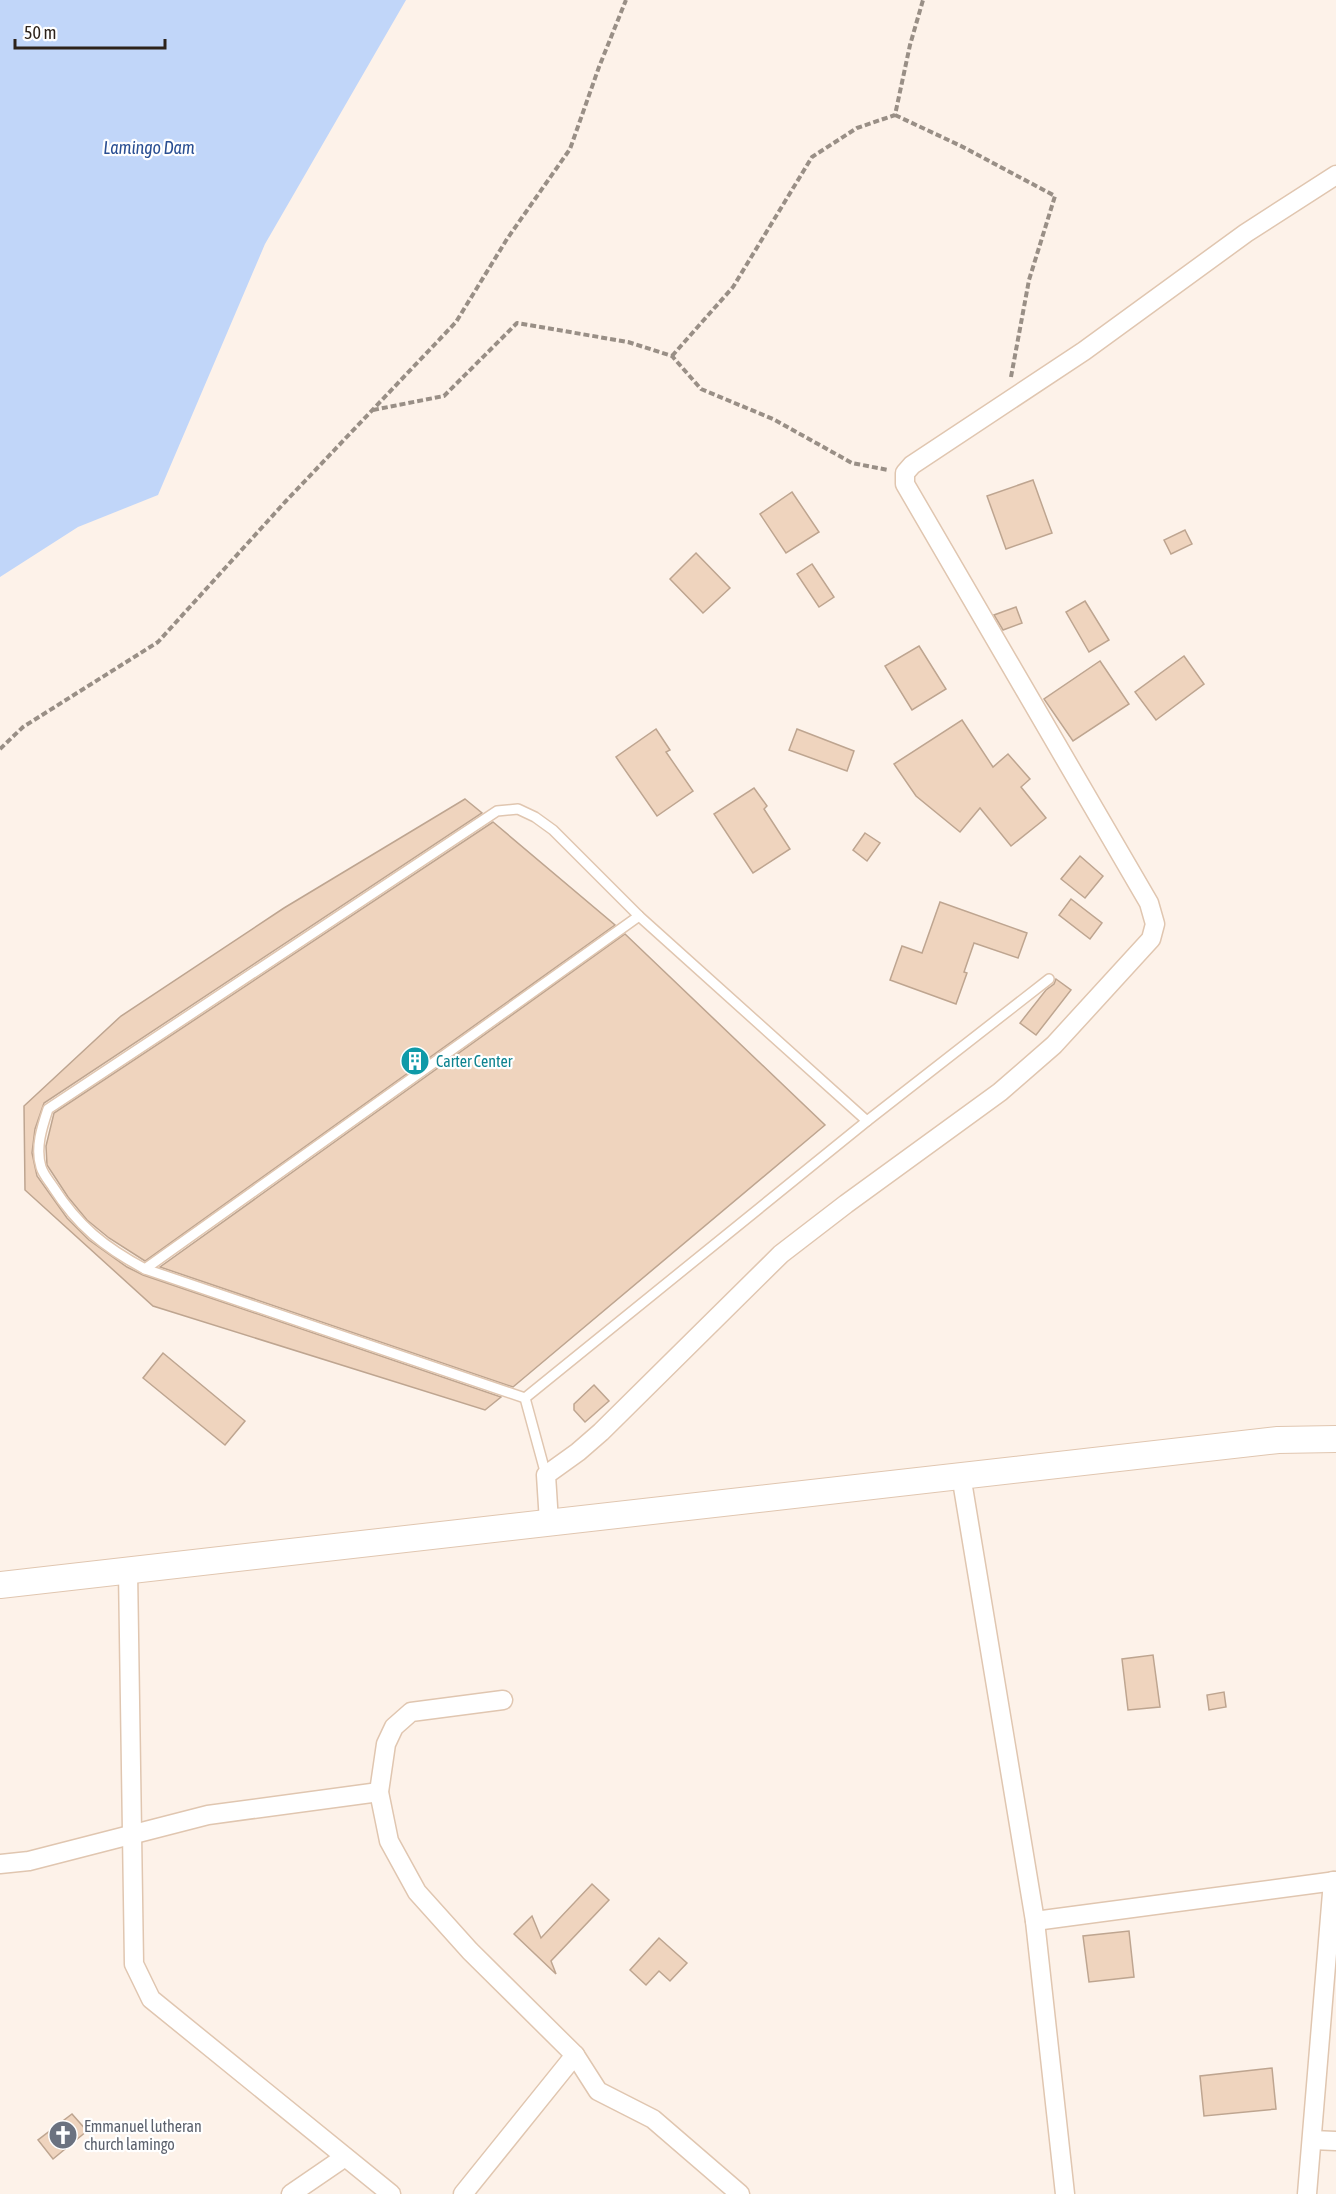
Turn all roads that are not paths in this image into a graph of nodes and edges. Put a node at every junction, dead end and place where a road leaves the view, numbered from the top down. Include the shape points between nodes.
1 (1336, 175) edge
2 (639, 916) junction
3 (1049, 979) dead end
4 (867, 1120) junction
5 (145, 1269) junction
6 (525, 1398) junction
7 (1336, 1439) edge
8 (546, 1475) junction
9 (961, 1476) junction
10 (549, 1522) junction
11 (128, 1570) junction
12 (0, 1585) edge
13 (503, 1700) dead end
14 (379, 1792) junction
15 (133, 1834) junction
16 (0, 1864) edge
17 (1334, 1881) edge
18 (1035, 1921) junction
19 (575, 2055) junction
20 (1311, 2140) junction
21 (1336, 2141) edge
22 (345, 2157) junction
23 (291, 2194) edge
24 (391, 2194) edge
25 (463, 2194) edge
26 (741, 2194) edge
27 (1065, 2194) edge
28 (1307, 2194) edge

1 - 8 street via 1246,233 1084,351 905,473 905,484 1149,903 1155,924 1152,939 1040,1058 781,1254 601,1432
2 - 4 lane
2 - 5 lane
2 - 5 lane via 536,817 518,809 497,811 48,1109 40,1134 41,1168 68,1210 91,1234 116,1254
3 - 4 lane
4 - 6 lane
5 - 6 lane
6 - 8 lane
7 - 9 main road via 1278,1440
8 - 10 street
9 - 10 main road
9 - 18 street
10 - 11 main road
11 - 12 main road
11 - 15 street
13 - 14 street via 411,1712 394,1727 386,1744
14 - 15 street via 208,1815
14 - 19 street via 389,1841 417,1892 470,1951
15 - 16 street via 29,1861
15 - 22 street via 134,1964 151,1999
17 - 18 street
17 - 20 street
18 - 27 street
19 - 25 street
19 - 26 street via 598,2091 653,2119
20 - 21 street
20 - 28 street
22 - 23 street
22 - 24 street

